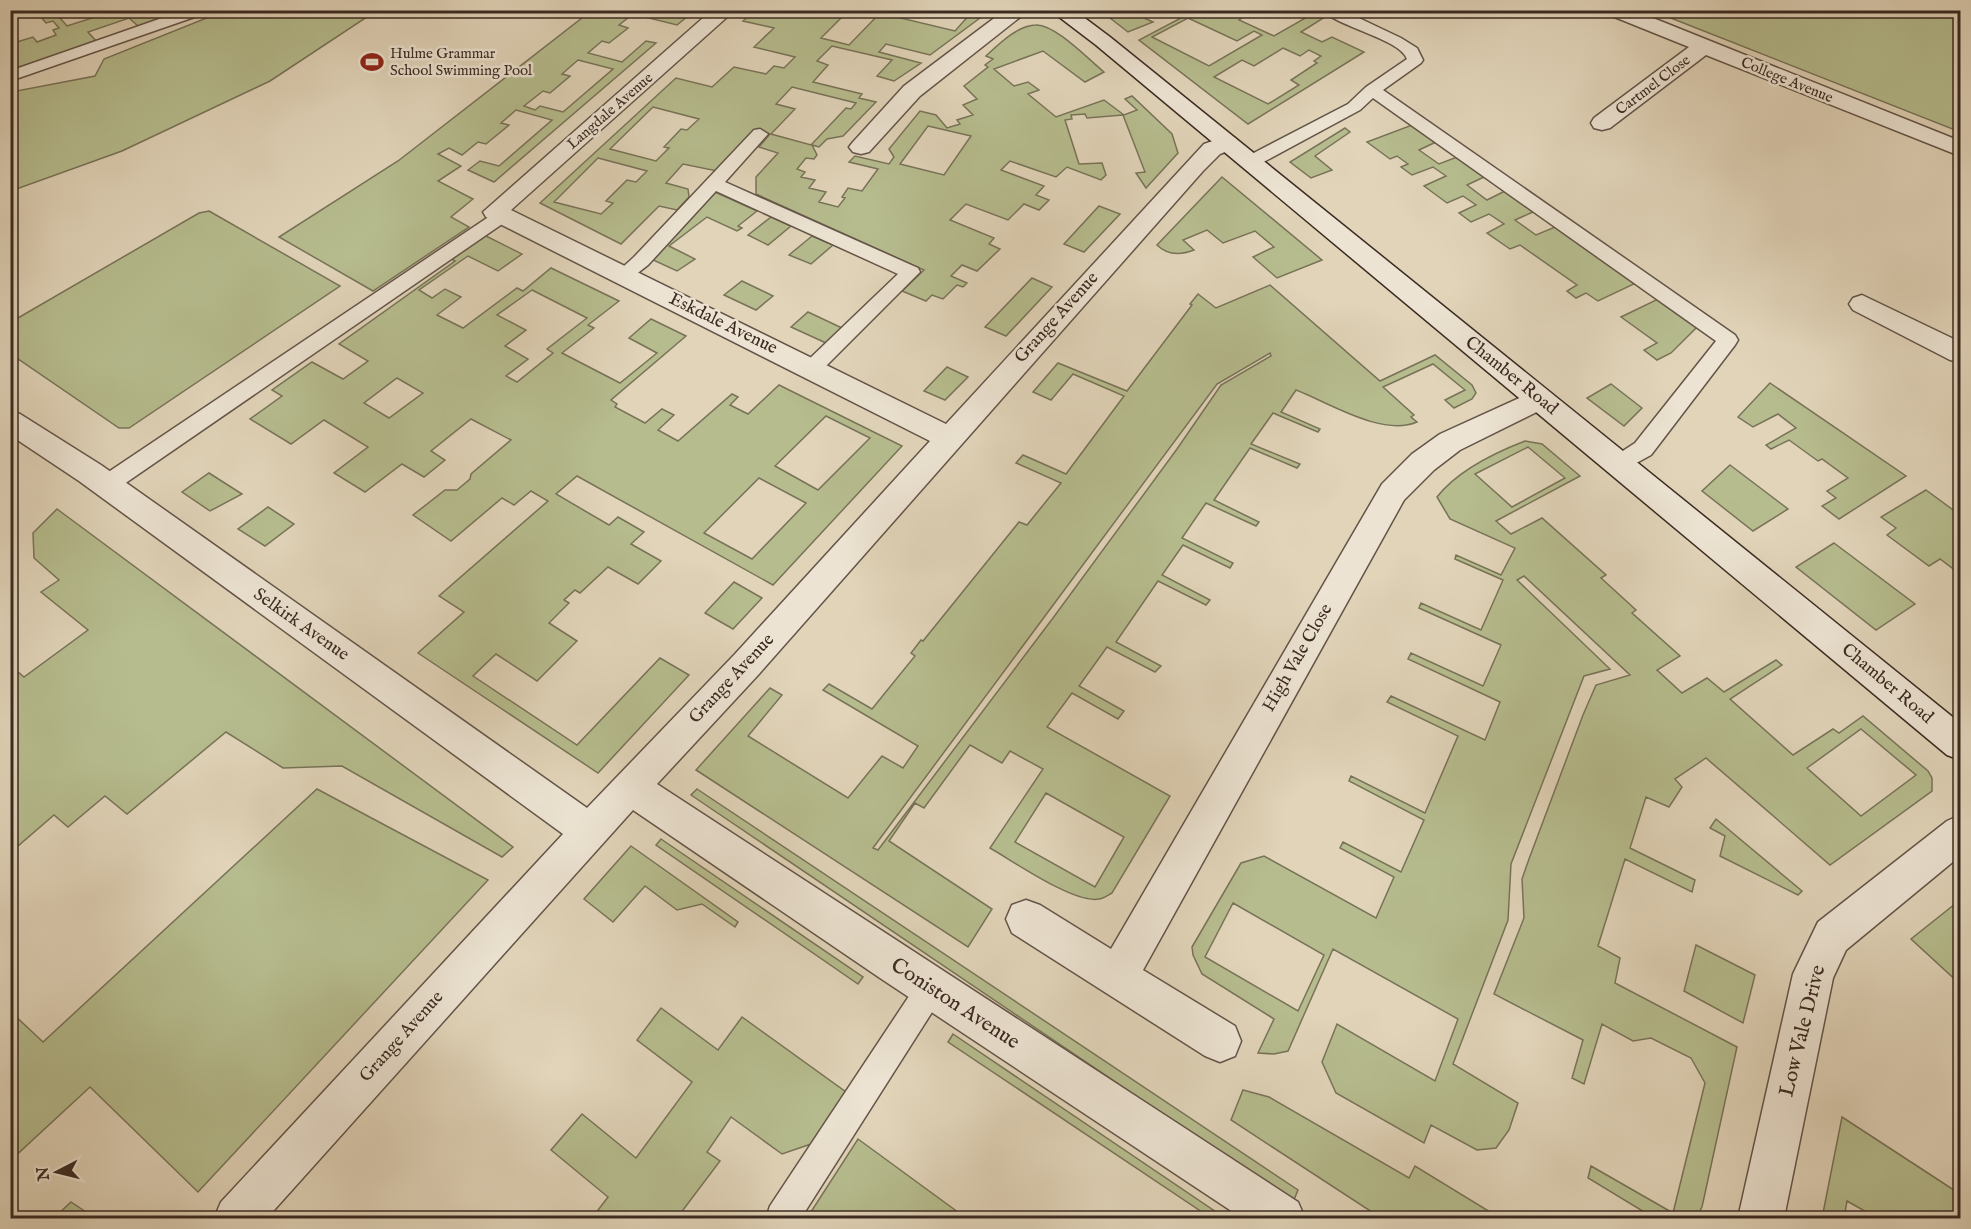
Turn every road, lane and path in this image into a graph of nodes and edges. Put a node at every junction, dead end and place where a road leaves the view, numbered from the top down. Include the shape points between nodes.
1 (201, 10) edge
2 (725, 10) edge
3 (1018, 10) edge
4 (1060, 10) edge
5 (1329, 10) edge
6 (1614, 10) edge
7 (1704, 46) junction
8 (10, 76) edge
9 (1372, 90) junction
10 (1602, 123) dead end
11 (760, 134) dead end
12 (861, 147) dead end
13 (1960, 149) edge
14 (1238, 152) junction
15 (714, 184) junction
16 (499, 214) junction
17 (623, 275) junction
18 (1862, 304) dead end
19 (1960, 353) edge
20 (812, 368) junction
21 (1539, 399) junction
22 (10, 421) edge
23 (949, 438) junction
24 (1620, 464) junction
25 (106, 485) junction
26 (1960, 744) edge
27 (630, 787) junction
28 (591, 832) junction
29 (1960, 833) edge
30 (1026, 919) dead end
31 (1118, 977) junction
32 (931, 988) junction
33 (1220, 1041) dead end
34 (237, 1218) edge
35 (782, 1218) edge
36 (1282, 1218) edge
37 (1761, 1218) edge

1 - 8 lane
2 - 16 street, Langdale Avenue
3 - 12 street via 912,91
4 - 14 street, Chamber Road via 1104,41
5 - 9 lane via 1412,51 1415,60
6 - 7 street, College Avenue
7 - 10 street, Cartmel Close
7 - 13 street, College Avenue
9 - 14 lane via 1354,106
9 - 24 lane via 1728,340 1643,449
11 - 15 lane
14 - 21 street, Chamber Road
14 - 23 street, Grange Avenue via 1212,149
15 - 17 lane
15 - 20 lane via 911,272
16 - 17 street, Eskdale Avenue
16 - 25 lane
17 - 20 street, Eskdale Avenue
18 - 19 street
20 - 23 street, Eskdale Avenue
21 - 24 street, Chamber Road
21 - 31 street, High Vale Close via 1450,442 1393,492
22 - 25 street, Selkirk Avenue
23 - 27 street, Grange Avenue via 747,664
24 - 26 street, Chamber Road
25 - 28 street, Selkirk Avenue
27 - 28 street, Grange Avenue
27 - 32 street, Coniston Avenue
28 - 34 street, Grange Avenue
29 - 37 street, Low Vale Drive via 1832,936 1812,974
30 - 31 street
31 - 33 street
32 - 35 lane
32 - 36 street, Coniston Avenue

